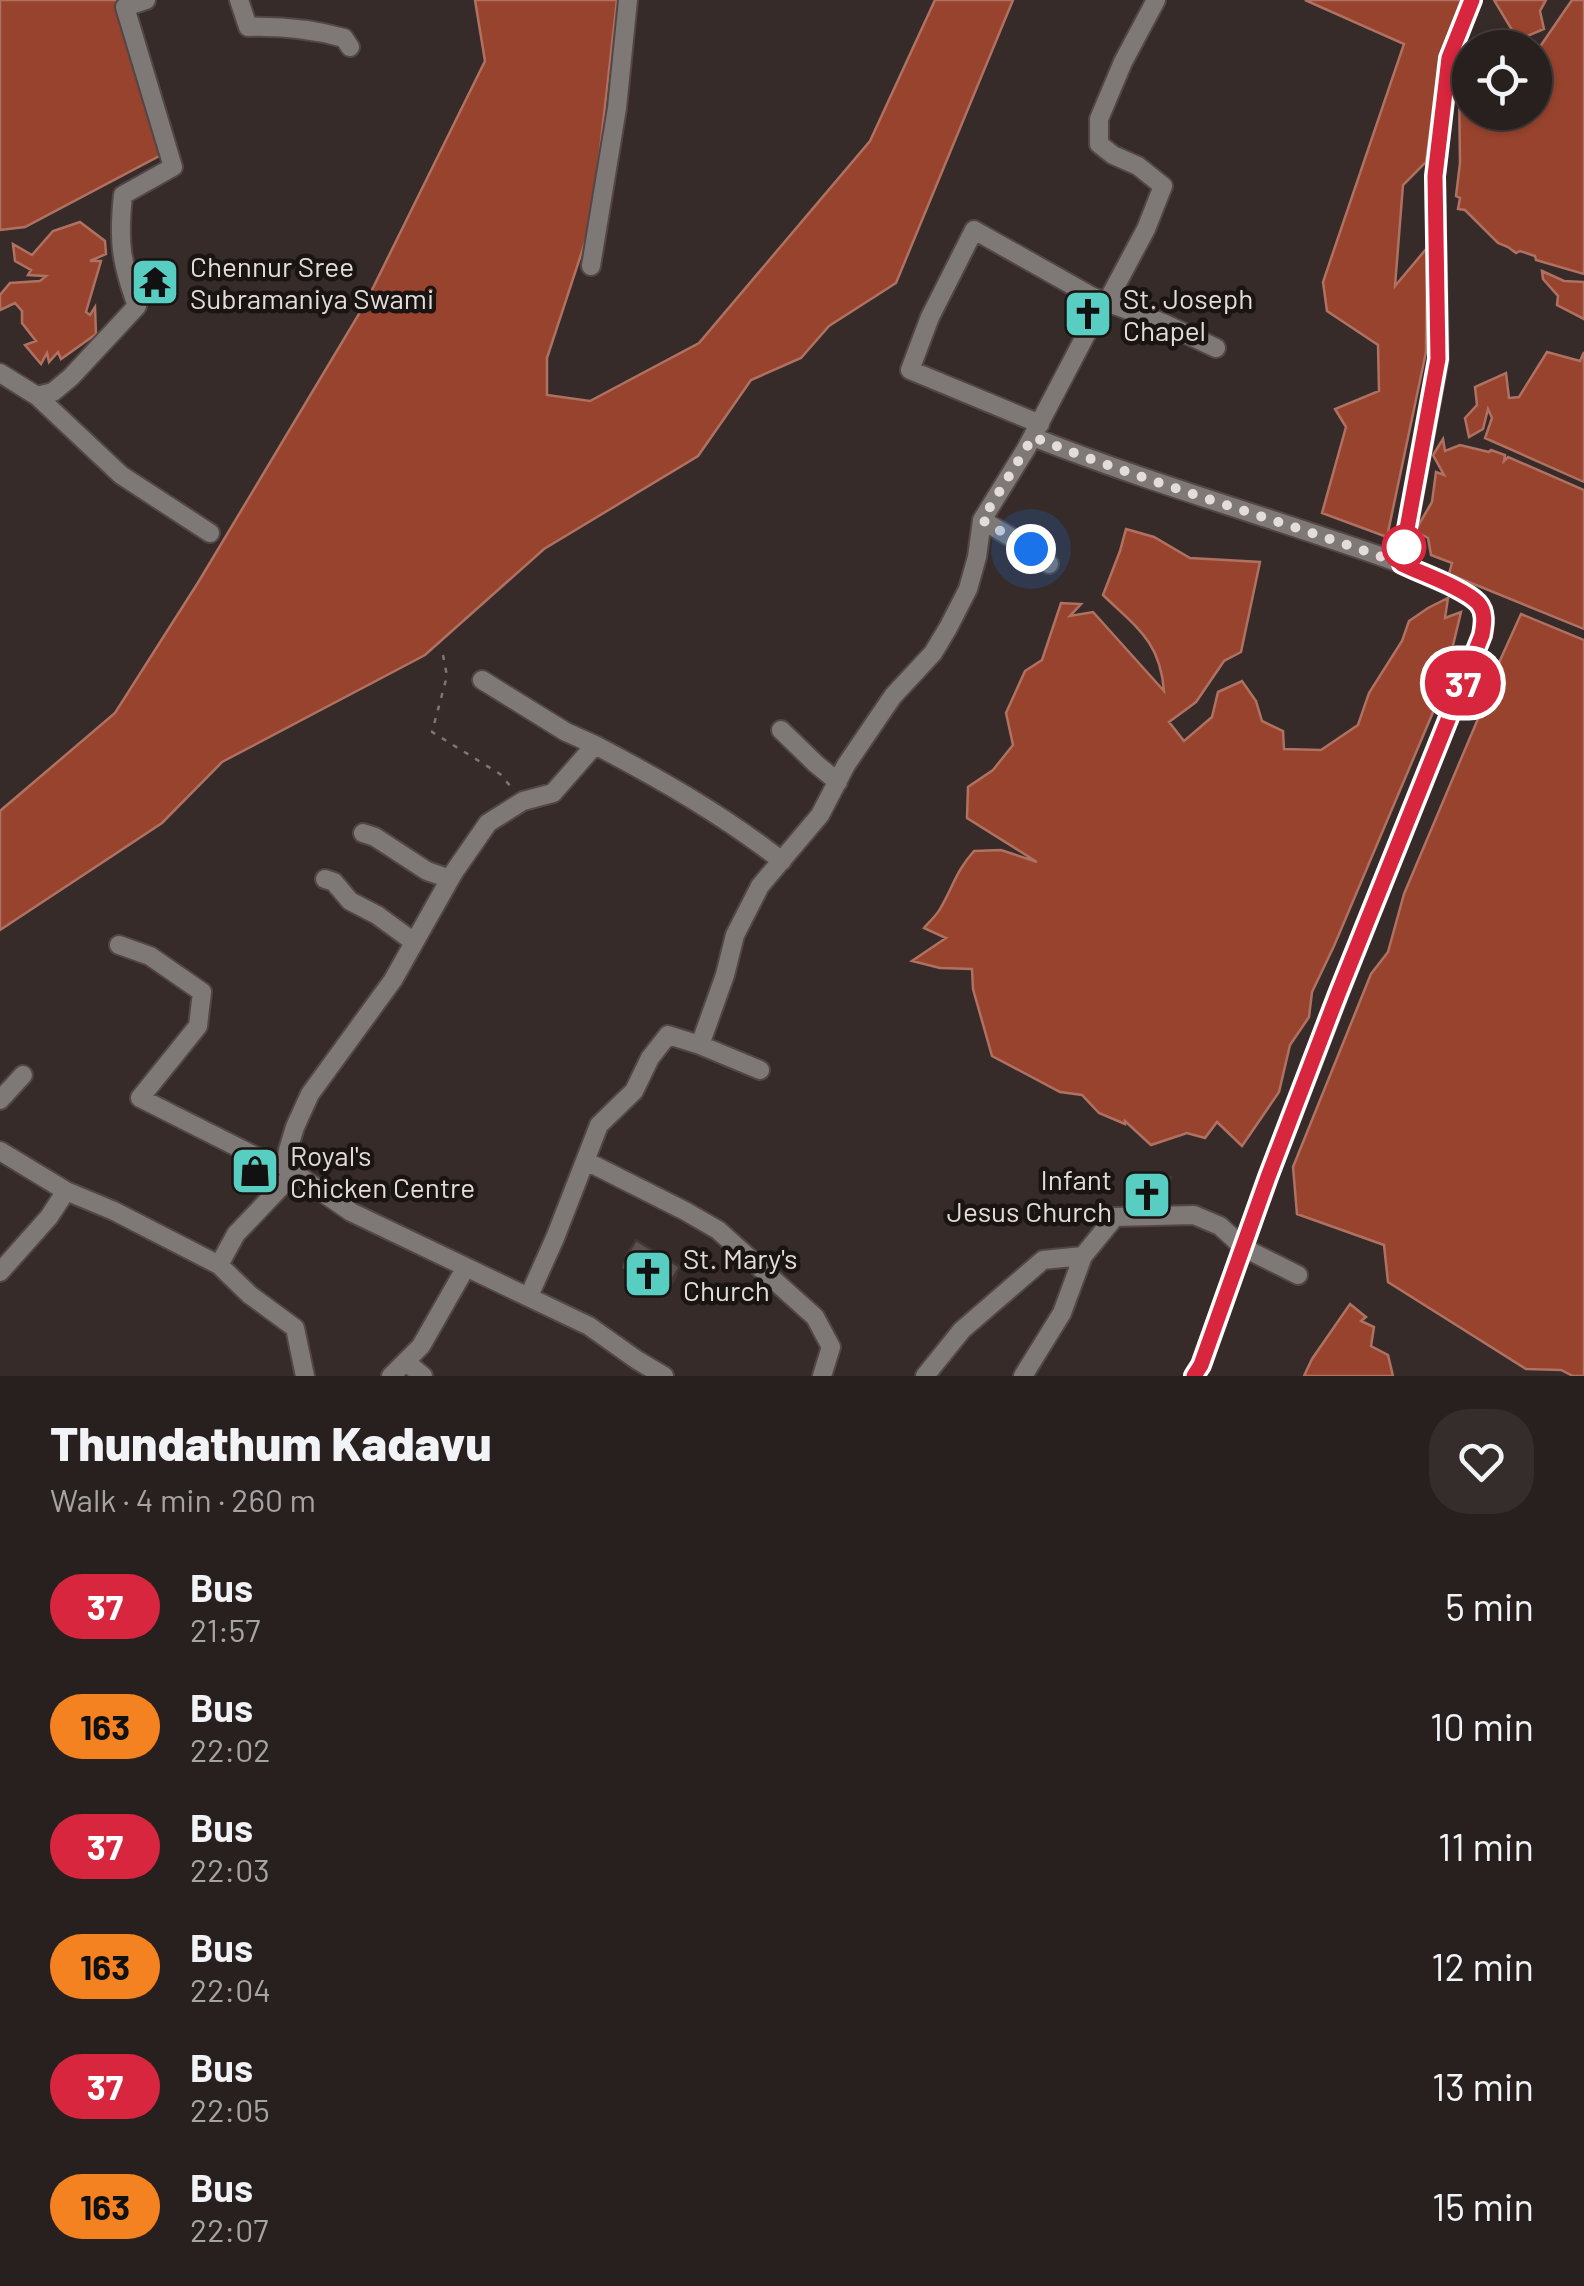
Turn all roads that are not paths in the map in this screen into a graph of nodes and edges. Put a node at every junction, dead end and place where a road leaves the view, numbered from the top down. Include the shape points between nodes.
1 (146, 0) edge
2 (239, 0) edge
3 (628, 0) edge
4 (1156, 0) edge
5 (1472, 0) edge
6 (350, 47) dead end
7 (591, 266) dead end
8 (1107, 302) junction
9 (1216, 348) dead end
10 (0, 373) edge
11 (36, 396) junction
12 (1036, 430) junction
13 (982, 520) junction
14 (210, 533) dead end
15 (1049, 564) dead end
16 (1402, 564) junction
17 (482, 680) dead end
18 (781, 730) dead end
19 (595, 744) junction
20 (838, 782) junction
21 (363, 833) dead end
22 (782, 860) junction
23 (325, 879) dead end
24 (450, 879) junction
25 (414, 942) junction
26 (119, 944) dead end
27 (700, 1045) junction
28 (760, 1070) dead end
29 (23, 1075) dead end
30 (0, 1100) edge
31 (0, 1151) edge
32 (586, 1161) junction
33 (290, 1170) junction
34 (66, 1191) junction
35 (1244, 1248) junction
36 (1083, 1256) junction
37 (218, 1265) junction
38 (466, 1267) junction
39 (0, 1272) edge
40 (1298, 1275) dead end
41 (529, 1296) junction
42 (406, 1362) junction
43 (305, 1376) edge
44 (391, 1376) edge
45 (423, 1376) edge
46 (664, 1376) edge
47 (822, 1376) edge
48 (925, 1376) edge
49 (1023, 1376) edge
50 (1194, 1376) edge

1 - 11 street via 125,8 173,167 123,195 122,262 136,306 70,377
2 - 6 street via 248,27 318,31 344,38
3 - 7 street
4 - 8 street via 1099,119 1099,144 1162,186
5 - 16 street via 1449,58 1435,176 1438,359
8 - 9 street
8 - 12 street
8 - 12 street via 974,230 910,370
10 - 11 street
11 - 14 street via 121,476
12 - 13 street
12 - 16 street via 1175,490
13 - 15 street
13 - 20 street via 968,589 948,628
16 - 35 street via 1480,604 1482,635
17 - 19 street
18 - 20 street
19 - 22 street
19 - 24 street via 553,793 523,801 488,823
20 - 22 street
21 - 24 street
22 - 27 street via 735,935
23 - 25 street
24 - 25 street
25 - 33 street via 310,1094 295,1127
26 - 33 street via 150,956 202,992 198,1026 140,1098
27 - 28 street
27 - 32 street via 668,1036 634,1092 599,1125
29 - 30 street
31 - 34 street
32 - 41 street
32 - 47 street via 718,1230 814,1316 831,1347
33 - 37 street
33 - 38 street via 350,1212
34 - 37 street
34 - 39 street
35 - 36 street via 1220,1226 1194,1215 1114,1216
35 - 40 street
35 - 50 street
36 - 48 street via 1042,1260 962,1330
36 - 49 street via 1062,1313
37 - 43 street via 295,1328
38 - 41 street
38 - 42 street
41 - 46 street
42 - 44 street
42 - 45 street

